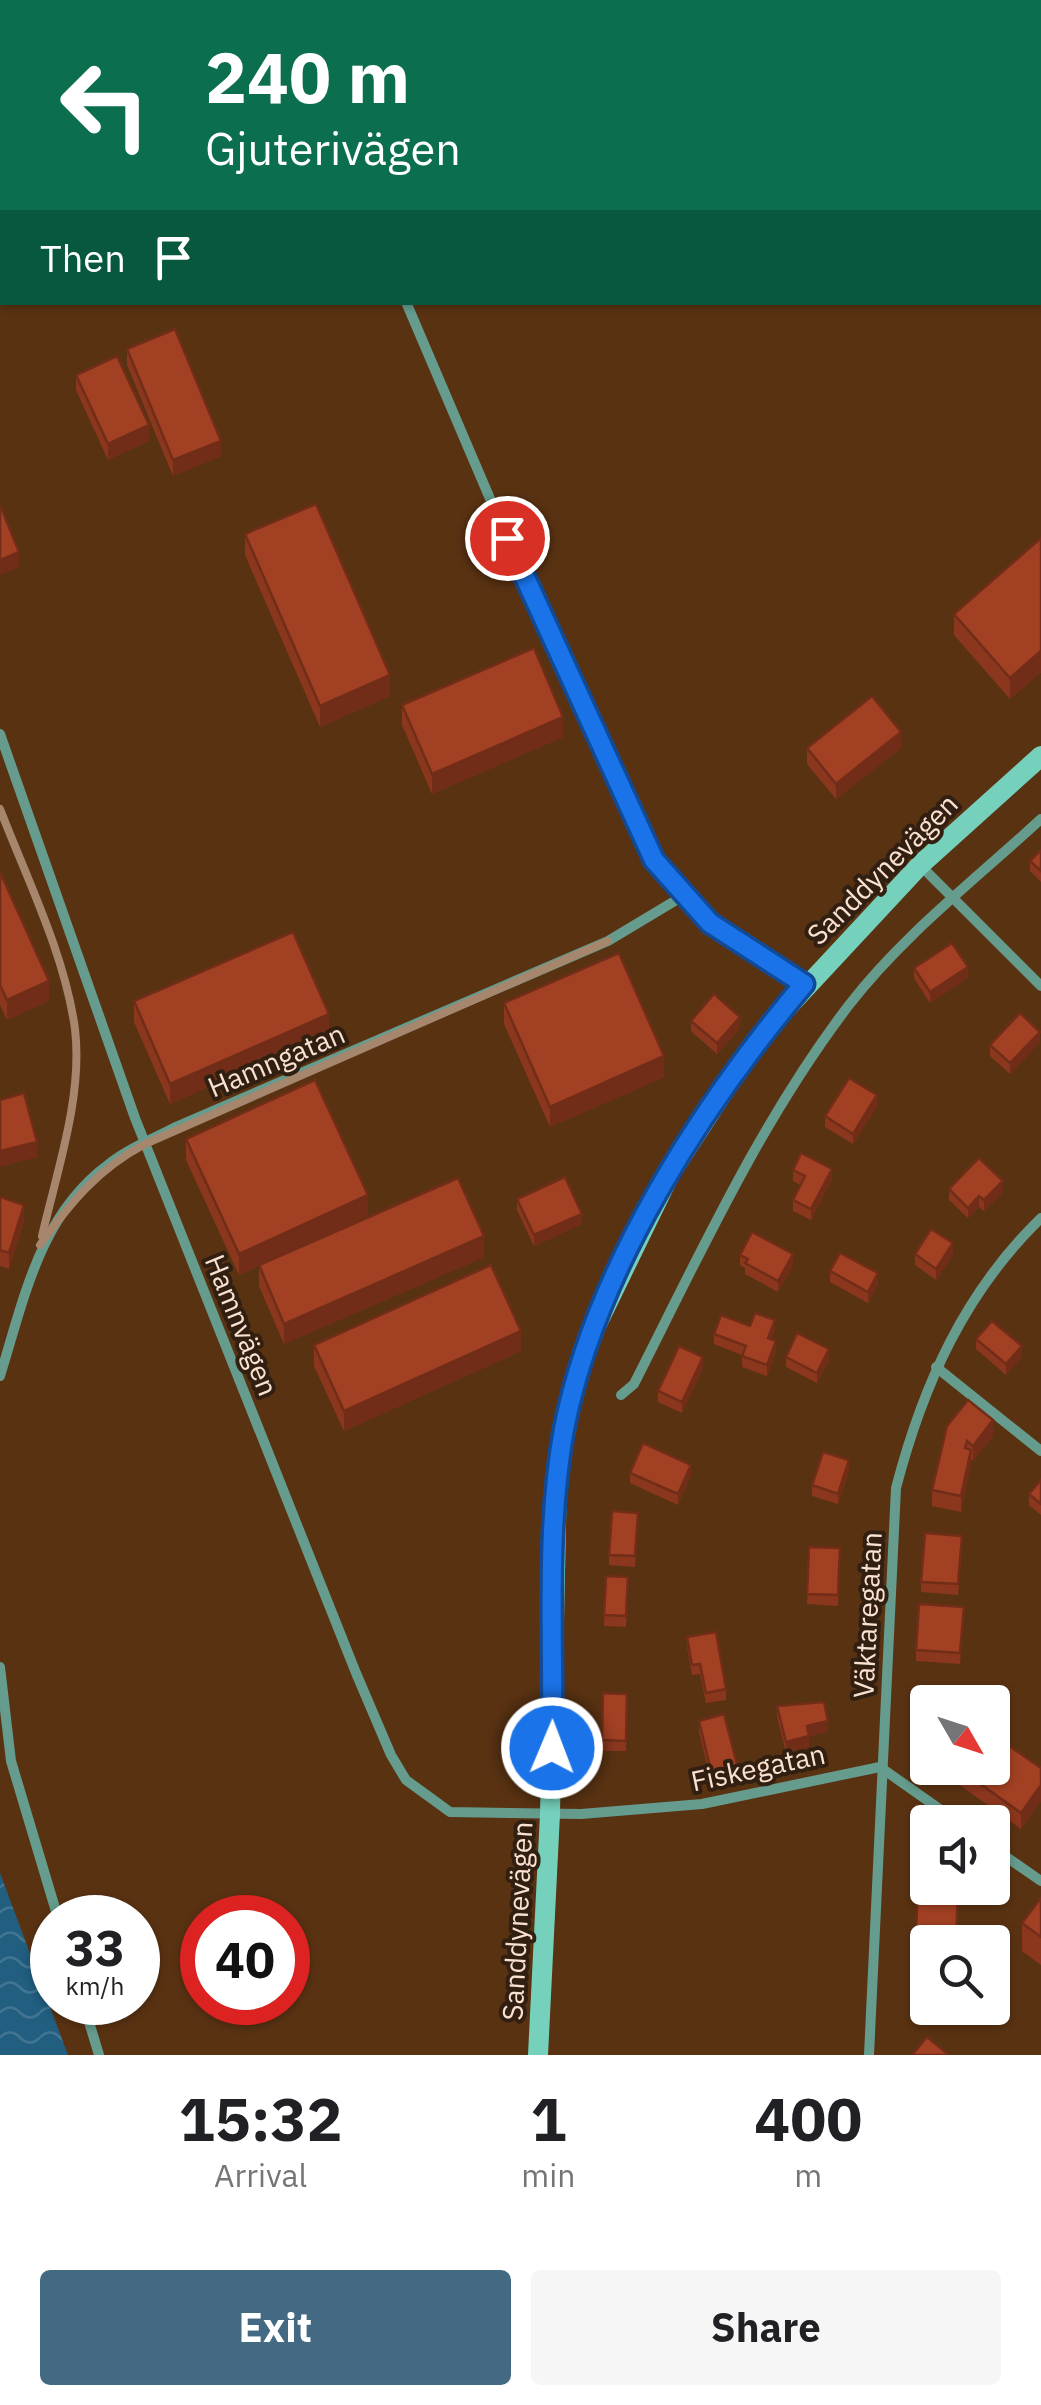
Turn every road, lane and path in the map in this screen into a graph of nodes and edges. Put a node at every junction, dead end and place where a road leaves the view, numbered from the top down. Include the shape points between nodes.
1 (407, 305) edge
2 (0, 734) edge
3 (1041, 756) edge
4 (1041, 820) edge
5 (920, 864) junction
6 (683, 896) junction
7 (954, 899) junction
8 (804, 984) junction
9 (1041, 986) edge
10 (145, 1144) junction
11 (1041, 1218) edge
12 (936, 1367) junction
13 (0, 1376) edge
14 (621, 1395) dead end
15 (1041, 1451) edge
16 (0, 1667) edge
17 (880, 1767) junction
18 (934, 1805) edge
19 (550, 1814) junction
20 (1010, 1859) edge
21 (1041, 1881) edge
22 (51, 1895) edge
23 (90, 2025) edge
24 (99, 2055) edge
25 (538, 2055) edge
26 (868, 2055) edge

1 - 6 street via 646,843
2 - 10 street, Hamnvägen
3 - 5 street, Sanddynevägen
4 - 7 street
5 - 7 street
5 - 8 street, Sanddynevägen
6 - 8 street via 710,923
6 - 10 street, Hamngatan via 608,941
7 - 9 street
7 - 14 street via 882,967 820,1046 736,1186 634,1384
8 - 19 street, Sanddynevägen via 758,1039 670,1174 575,1382 558,1478
10 - 13 street, Hamngatan via 90,1181 40,1245
10 - 19 street, Hamnvägen via 406,1780 450,1812
11 - 12 street, Väktaregatan via 981,1286
12 - 15 street
12 - 17 street, Väktaregatan via 896,1488
16 - 22 street via 11,1761
17 - 18 street
17 - 19 street, Fiskegatan via 702,1804
17 - 26 street, Väktaregatan
19 - 25 street, Sanddynevägen
20 - 21 street
23 - 24 street

